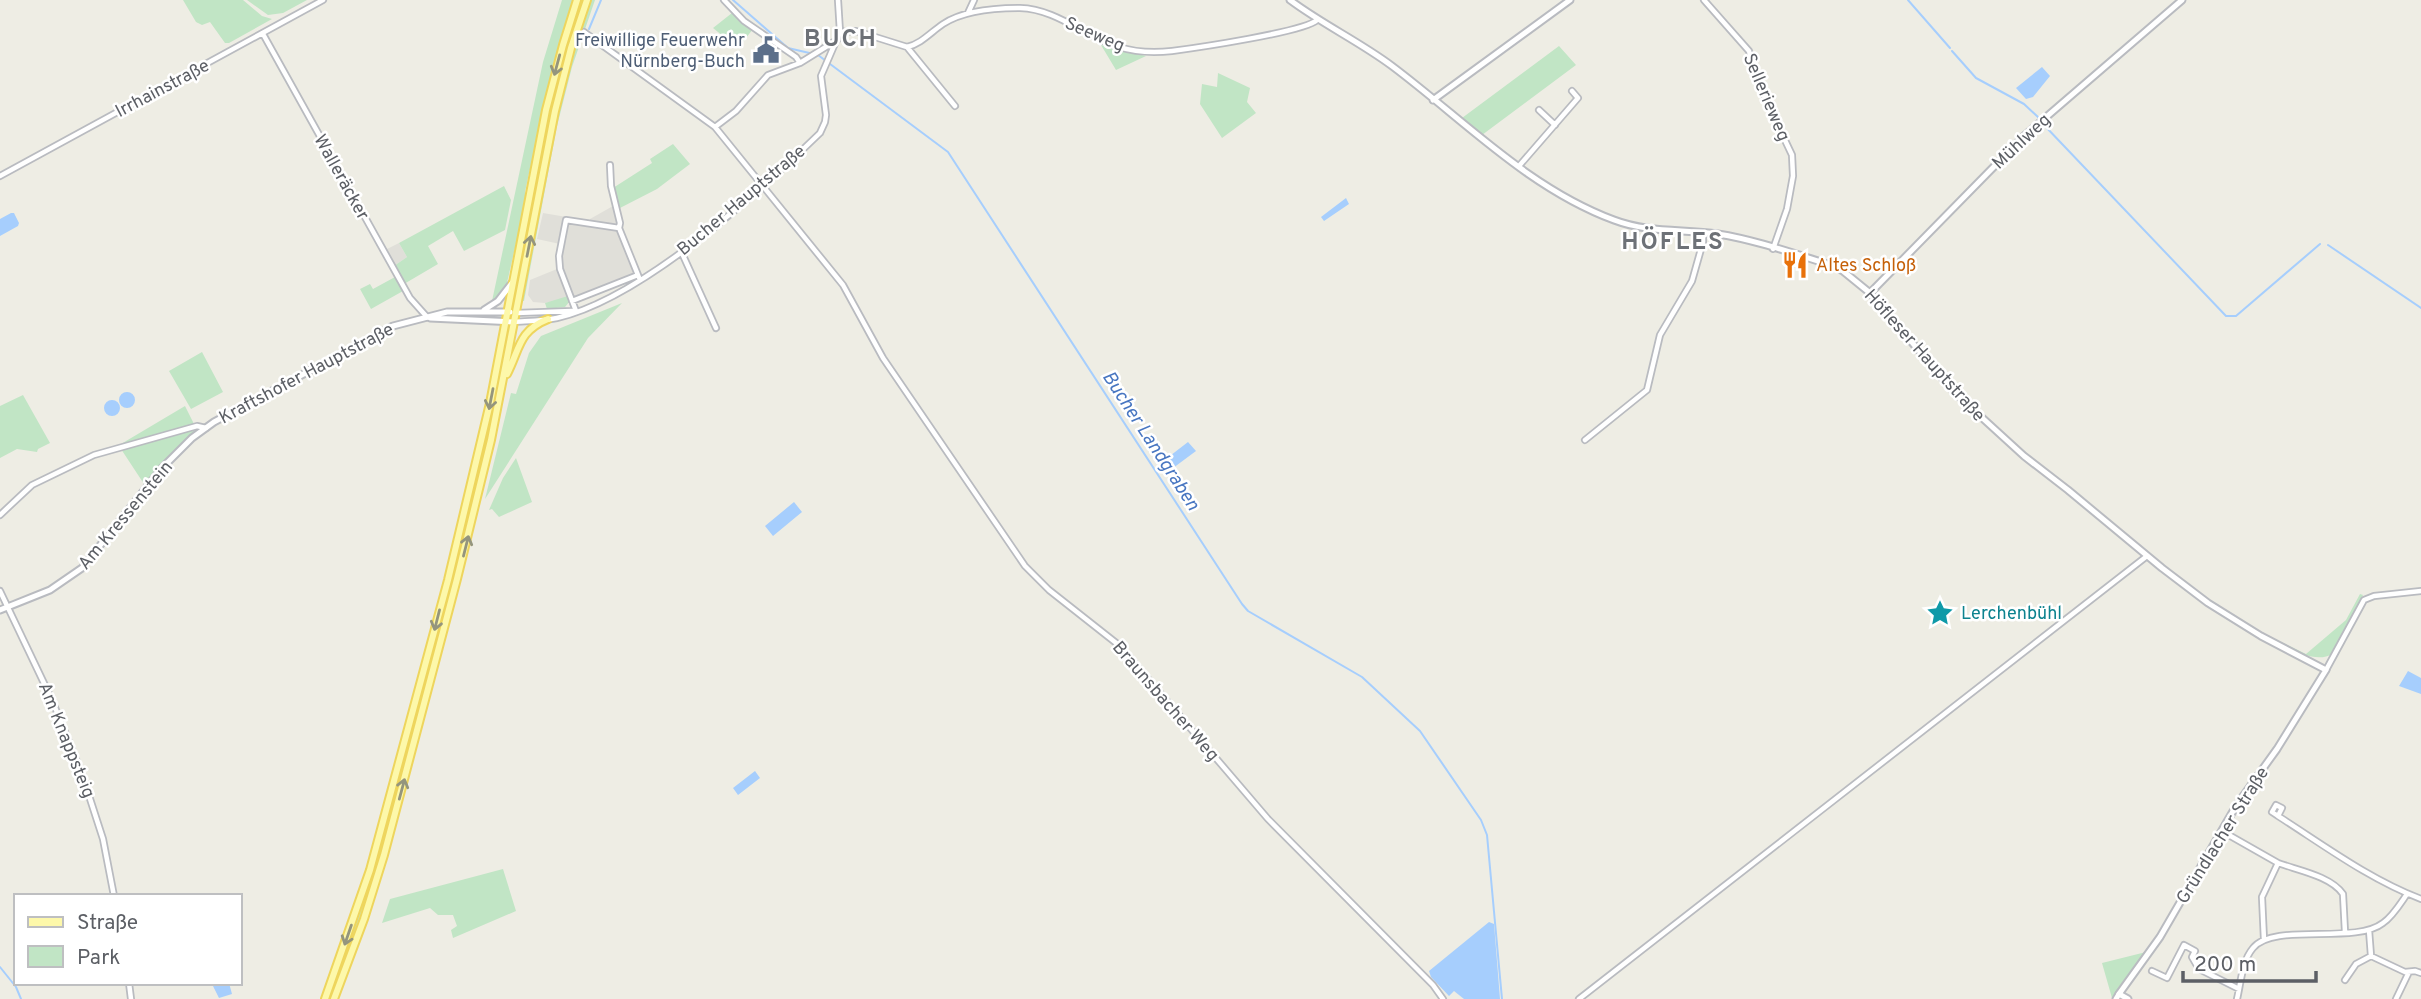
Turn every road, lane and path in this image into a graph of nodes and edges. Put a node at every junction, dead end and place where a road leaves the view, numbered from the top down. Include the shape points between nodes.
1 (323, 0) edge
2 (577, 0) edge
3 (587, 0) edge
4 (724, 0) edge
5 (838, 0) edge
6 (974, 0) edge
7 (1290, 0) edge
8 (1570, 0) edge
9 (1704, 0) edge
10 (2182, 0) edge
11 (968, 13) junction
12 (1317, 20) junction
13 (584, 32) dead end
14 (840, 32) junction
15 (262, 34) junction
16 (838, 40) junction
17 (907, 47) junction
18 (800, 63) junction
19 (1572, 91) dead end
20 (1433, 100) junction
21 (955, 106) dead end
22 (1539, 110) dead end
23 (1555, 125) junction
24 (715, 127) junction
25 (610, 165) dead end
26 (1519, 166) junction
27 (0, 176) edge
28 (762, 186) junction
29 (619, 228) junction
30 (1703, 233) junction
31 (1773, 249) junction
32 (681, 251) junction
33 (639, 277) junction
34 (513, 282) junction
35 (1870, 293) junction
36 (572, 301) junction
37 (481, 311) junction
38 (576, 311) junction
39 (507, 312) junction
40 (516, 313) junction
41 (427, 317) junction
42 (548, 319) junction
43 (514, 321) junction
44 (505, 322) junction
45 (716, 328) dead end
46 (502, 382) junction
47 (206, 428) junction
48 (1585, 440) dead end
49 (0, 515) edge
50 (2147, 556) junction
51 (0, 591) edge
52 (2421, 591) edge
53 (8, 607) junction
54 (0, 610) edge
55 (2326, 670) junction
56 (2278, 816) dead end
57 (2227, 834) dead end
58 (2278, 863) junction
59 (114, 894) edge
60 (2407, 894) junction
61 (2421, 900) edge
62 (2369, 930) junction
63 (2346, 932) junction
64 (2264, 940) junction
65 (2371, 956) junction
66 (2152, 971) dead end
67 (2409, 972) junction
68 (2421, 974) edge
69 (2344, 980) dead end
70 (2239, 989) junction
71 (2118, 996) edge
72 (325, 999) edge
73 (334, 999) edge
74 (1443, 999) edge
75 (1580, 999) edge
76 (2128, 999) edge
77 (2237, 999) edge
78 (2396, 999) edge

1 - 15 street, Irrhainstraße
2 -> 34 main road via 551,91
40 -> 3 main road via 555,111
4 - 18 street
5 - 14 street, Bucher Hauptstraße
6 - 11 street
7 - 12 street, Höfleser Hauptstraße
8 - 20 street
9 - 31 street, Sellerieweg via 1749,51 1756,79 1792,155 1787,209
10 - 35 street, Mühlweg via 2023,137
11 - 12 street, Seeweg via 1032,9 1120,48 1145,52 1235,40
11 - 17 street, Seeweg
12 - 20 street, Höfleser Hauptstraße via 1387,62
13 - 24 street, Braunsbacher Weg
14 - 16 street, Bucher Hauptstraße
14 - 17 street via 856,31
15 - 27 street, Irrhainstraße
15 - 41 street, Walleräcker via 410,298
16 - 18 street
16 - 28 street, Bucher Hauptstraße via 820,83 826,115 823,128
17 - 21 street
18 - 24 street via 768,75
19 - 23 street via 1578,98
20 - 26 street, Höfleser Hauptstraße
22 - 23 street
23 - 26 street
24 - 28 street, Braunsbacher Weg
25 - 29 street
26 - 30 street, Höfleser Hauptstraße via 1614,220 1657,231
28 - 32 street, Bucher Hauptstraße
28 - 74 street, Braunsbacher Weg via 843,285 883,358 1025,566 1125,651 1254,804
29 - 33 street
29 - 36 street via 566,220 559,256
30 - 31 street, Höfleser Hauptstraße
30 - 48 street via 1692,281 1660,335 1647,390
31 - 35 street, Höfleser Hauptstraße via 1836,267
32 - 33 street, Bucher Hauptstraße
32 - 45 street
33 - 36 street, Bucher Hauptstraße
33 - 38 street, Bucher Hauptstraße via 620,292
34 - 37 street via 499,301
34 - 39 main road
35 - 50 street, Höfleser Hauptstraße via 1987,425
36 - 38 street
37 - 39 street, Kraftshofer Hauptstraße
37 - 41 street, Kraftshofer Hauptstraße
38 - 40 street, Bucher Hauptstraße
38 - 42 street, Bucher Hauptstraße
39 - 40 street, Kraftshofer Hauptstraße
39 - 44 main road
40 - 43 main road
41 - 44 street, Kraftshofer Hauptstraße
41 - 47 street, Kraftshofer Hauptstraße via 388,328
42 - 43 street, Bucher Hauptstraße
42 - 46 main road via 526,332
43 - 44 street, Kraftshofer Hauptstraße
43 - 46 main road
44 -> 72 main road via 448,580 370,870
73 -> 46 main road via 384,855 489,451
47 - 49 street, Kraftshofer Hauptstraße via 197,426 93,455 32,485
47 - 53 street, Am Kressenstein via 158,472 82,568 55,587
50 - 55 street, Höfleser Hauptstraße via 2208,603
50 - 75 street
51 - 53 street, Am Knappsteig
52 - 55 street via 2364,600
53 - 54 street, Am Kressenstein
53 - 59 street, Am Knappsteig via 86,785
55 - 71 street, Gründlacher Straße via 2236,806 2160,937
56 - 60 street
57 - 58 street
58 - 63 street via 2339,889
58 - 64 street via 2262,897
60 - 61 street
60 - 62 street via 2389,918
62 - 63 street
62 - 65 street
63 - 64 street
64 - 70 street via 2247,957
65 - 67 street
65 - 69 street via 2356,964
66 - 70 street via 2167,978 2185,945 2195,951 2192,957 2199,969
67 - 68 street
67 - 78 street
70 - 77 street
71 - 76 street

